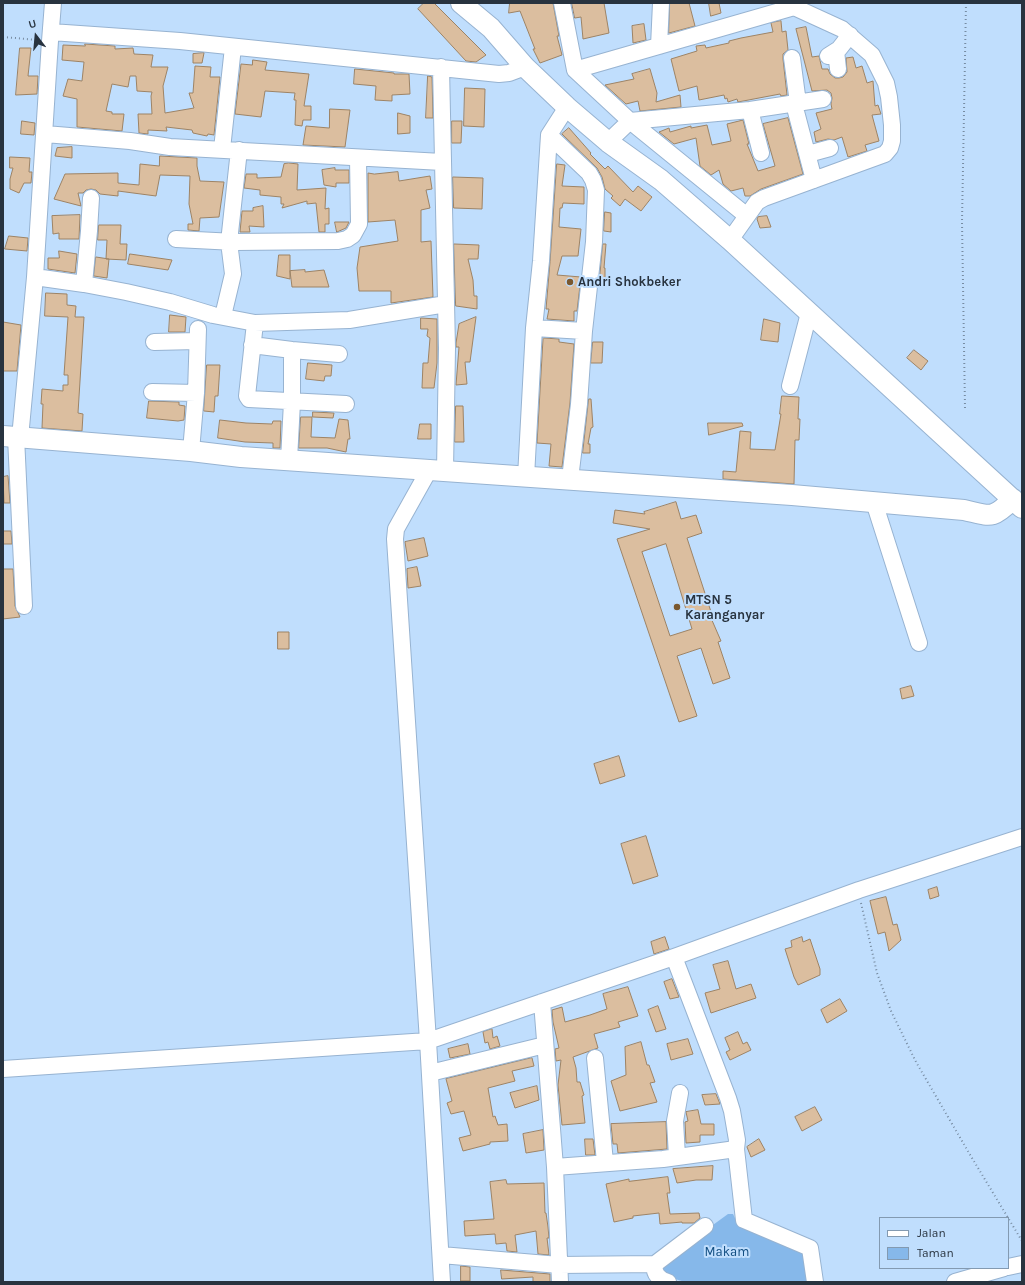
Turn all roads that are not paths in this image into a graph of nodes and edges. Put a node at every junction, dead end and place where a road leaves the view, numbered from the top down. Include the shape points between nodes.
1 (53, 3) edge
2 (461, 3) edge
3 (562, 3) edge
4 (661, 3) edge
5 (791, 5) edge
6 (850, 35) junction
7 (50, 37) junction
8 (659, 46) junction
9 (233, 47) junction
10 (792, 58) dead end
11 (525, 67) junction
12 (441, 68) junction
13 (575, 70) junction
14 (838, 70) dead end
15 (823, 99) dead end
16 (796, 104) junction
17 (567, 107) junction
18 (750, 110) junction
19 (620, 130) junction
20 (45, 134) junction
21 (549, 135) junction
22 (830, 148) dead end
23 (222, 149) junction
24 (239, 150) junction
25 (761, 153) dead end
26 (808, 154) junction
27 (358, 158) junction
28 (442, 162) junction
29 (814, 180) junction
30 (91, 198) dead end
31 (747, 216) junction
32 (176, 238) dead end
33 (731, 238) junction
34 (230, 242) junction
35 (35, 277) junction
36 (84, 284) junction
37 (446, 304) junction
38 (809, 313) junction
39 (223, 316) junction
40 (255, 323) junction
41 (534, 328) junction
42 (584, 331) junction
43 (154, 342) dead end
44 (252, 345) junction
45 (292, 350) junction
46 (339, 354) dead end
47 (790, 386) dead end
48 (152, 392) dead end
49 (196, 392) junction
50 (292, 402) junction
51 (346, 404) dead end
52 (13, 437) edge
53 (191, 451) junction
54 (289, 460) junction
55 (437, 470) junction
56 (526, 477) junction
57 (570, 480) junction
58 (874, 502) junction
59 (1017, 504) edge
60 (24, 606) dead end
61 (919, 643) dead end
62 (1022, 837) edge
63 (674, 957) junction
64 (542, 1002) junction
65 (428, 1041) junction
66 (545, 1045) junction
67 (595, 1058) dead end
68 (3, 1069) edge
69 (430, 1073) junction
70 (680, 1093) dead end
71 (736, 1149) junction
72 (677, 1157) junction
73 (605, 1162) junction
74 (555, 1167) junction
75 (705, 1226) dead end
76 (441, 1255) junction
77 (654, 1264) junction
78 (1022, 1264) edge
79 (558, 1265) junction
80 (1009, 1267) edge
81 (1000, 1269) edge
82 (442, 1282) edge
83 (560, 1282) edge
84 (668, 1282) edge
85 (815, 1282) edge
86 (955, 1282) edge

1 - 7 street
2 - 11 main road via 491,28
3 - 13 street
4 - 8 street
5 - 6 street
5 - 8 street
6 - 14 street via 832,53
6 - 29 street via 872,55 886,83 892,140 885,154
7 - 9 street via 180,41
7 - 20 street
8 - 13 street
9 - 12 street
9 - 23 street
10 - 16 street
11 - 12 street via 509,74
11 - 17 main road
12 - 28 street
13 - 19 street
15 - 16 street
16 - 18 street
16 - 26 street
17 - 19 main road
17 - 21 street
18 - 19 street
18 - 25 street
19 - 31 street
19 - 33 main road via 661,180
20 - 23 street via 170,147
20 - 35 street
21 - 41 street
21 - 42 street via 588,174 596,190 594,242
22 - 26 street
23 - 24 street
24 - 27 street
24 - 34 street
26 - 29 street
27 - 28 street
27 - 34 street via 359,224 353,236 338,241
28 - 37 street
29 - 31 street via 764,198 757,202
30 - 36 street
31 - 33 street
32 - 34 street
33 - 38 main road
34 - 39 street via 233,274
35 - 36 street
35 - 52 street
36 - 39 street
37 - 40 street via 349,320
37 - 55 street via 447,348
38 - 47 street
38 - 59 main road
39 - 40 street
40 - 44 street
41 - 42 street
41 - 56 street
42 - 57 street
43 - 49 street via 197,335
44 - 45 street
44 - 50 street via 248,399
45 - 46 street
45 - 50 street
48 - 49 street
49 - 53 street
50 - 51 street
50 - 54 street
52 - 53 main road
52 - 60 street
53 - 54 main road
54 - 55 main road
55 - 56 main road
55 - 65 street via 396,529 395,539
56 - 57 main road
57 - 58 main road
58 - 59 main road via 964,510 985,515 992,515
58 - 61 street
62 - 63 street via 858,890
63 - 64 street
63 - 71 street via 728,1098 737,1140
64 - 65 street
64 - 66 street
65 - 68 street
65 - 69 street
66 - 69 street
66 - 74 street
67 - 73 street
69 - 76 street
70 - 72 street via 675,1121
71 - 72 street
71 - 85 street via 744,1220 810,1248
72 - 73 street
73 - 74 street
74 - 79 street
75 - 77 street
76 - 79 street
76 - 82 street
77 - 79 street
77 - 84 street via 656,1276
78 - 80 street
79 - 83 street
81 - 86 street

